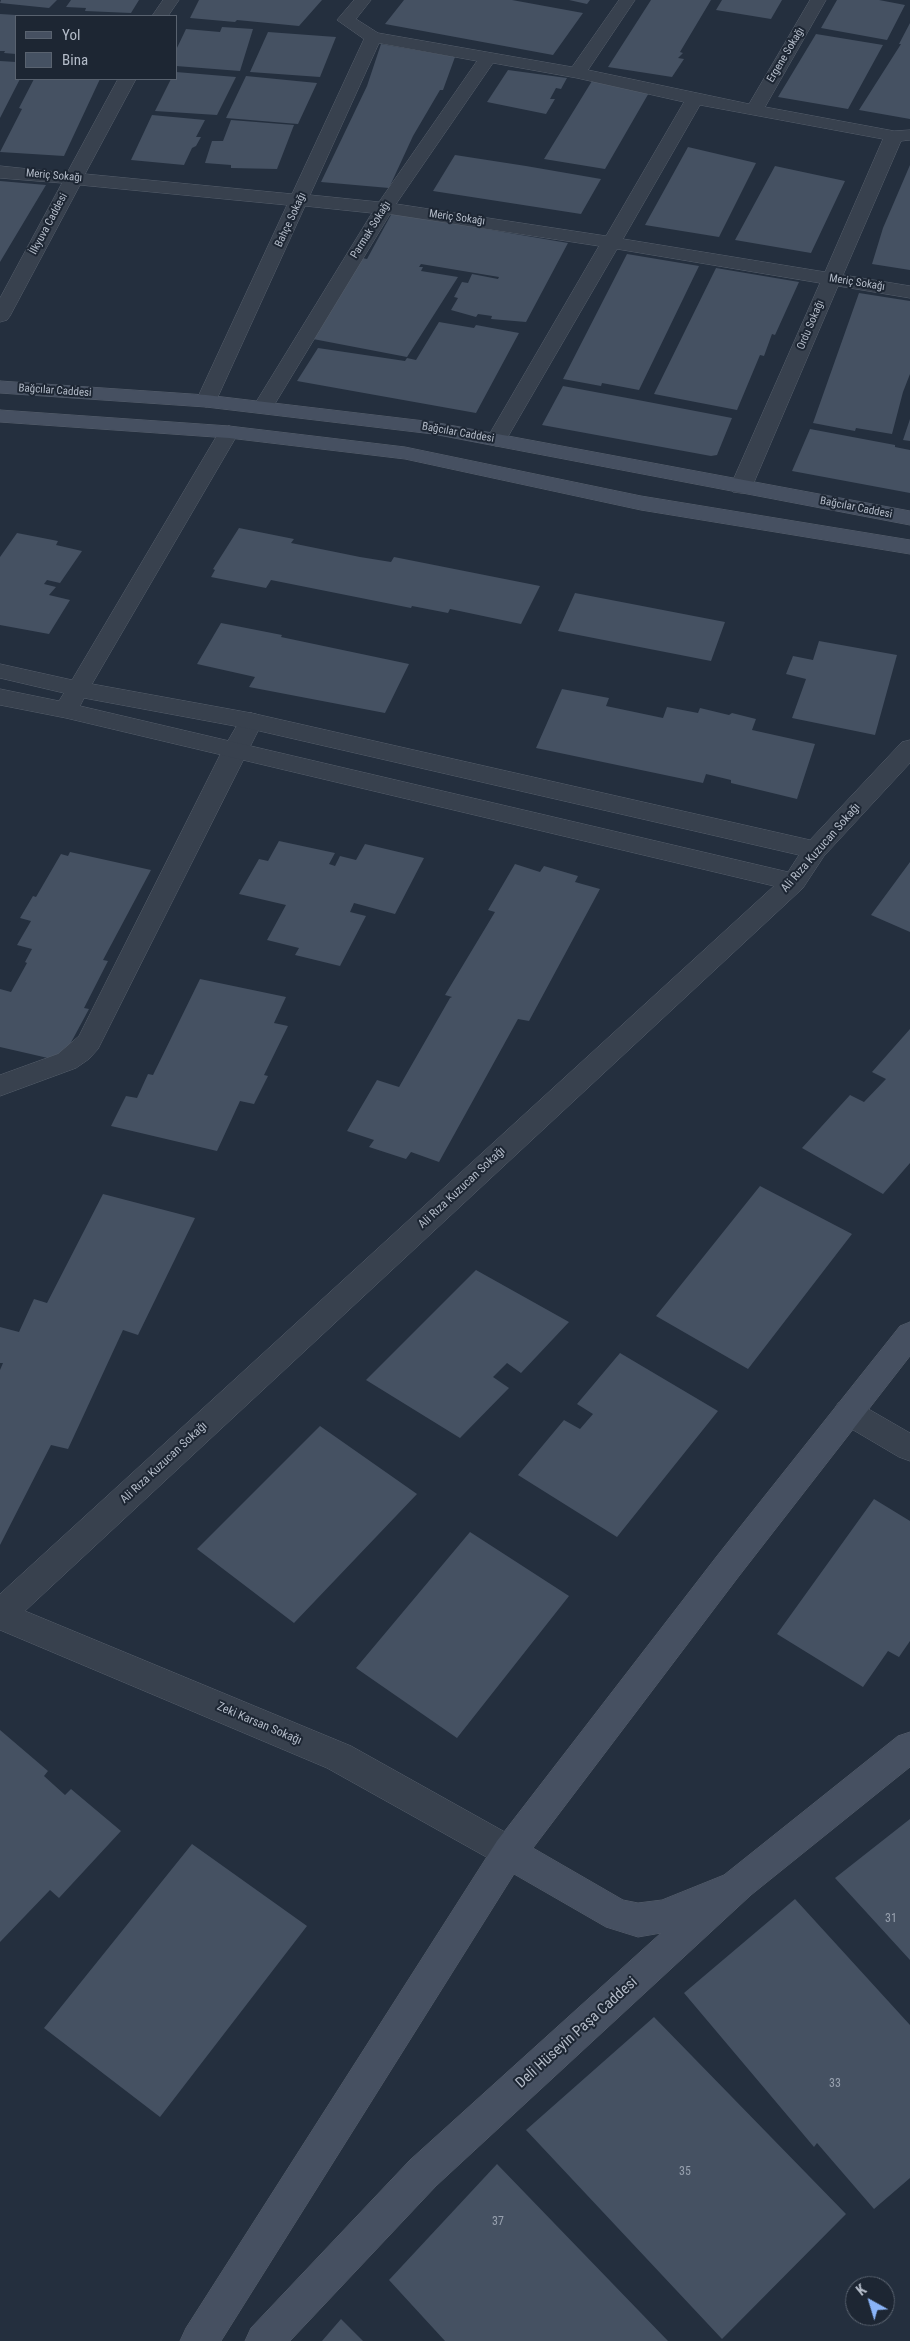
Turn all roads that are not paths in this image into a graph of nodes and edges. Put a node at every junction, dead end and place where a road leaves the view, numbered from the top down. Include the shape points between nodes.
1 (171, 0) edge
2 (364, 0) edge
3 (627, 0) edge
4 (818, 0) edge
5 (161, 15) edge
6 (373, 37) junction
7 (488, 58) junction
8 (577, 73) junction
9 (126, 80) edge
10 (695, 98) junction
11 (754, 110) junction
12 (902, 135) edge
13 (0, 172) edge
14 (74, 178) junction
15 (300, 199) junction
16 (384, 208) junction
17 (611, 242) junction
18 (832, 279) junction
19 (910, 292) edge
20 (0, 316) edge
21 (0, 387) edge
22 (206, 401) junction
23 (263, 407) junction
24 (0, 416) edge
25 (229, 432) junction
26 (496, 440) junction
27 (741, 487) junction
28 (910, 518) edge
29 (910, 547) edge
30 (0, 671) edge
31 (78, 689) junction
32 (0, 697) edge
33 (66, 710) junction
34 (251, 721) junction
35 (910, 748) edge
36 (234, 751) junction
37 (815, 850) junction
38 (794, 882) junction
39 (0, 1086) edge
40 (910, 1334) edge
41 (848, 1412) junction
42 (910, 1448) edge
43 (0, 1614) edge
44 (910, 1746) edge
45 (509, 1852) junction
46 (739, 1884) junction
47 (199, 2341) edge
48 (264, 2341) edge

1 - 5 street
2 - 6 street via 346,20
3 - 8 street
4 - 11 street, Ergene Sokağı
6 - 7 street
6 - 15 street, Bahçe Sokağı
7 - 8 street
7 - 16 street, Parmak Sokağı
8 - 10 street
9 - 14 street, İlkyuva Caddesi
10 - 11 street
10 - 17 street
11 - 12 street
12 - 18 street, Ordu Sokağı
13 - 14 street, Meriç Sokağı
14 - 15 street, Meriç Sokağı
14 - 20 street, İlkyuva Caddesi
15 - 16 street, Meriç Sokağı
15 - 22 street, Bahçe Sokağı
16 - 17 street, Meriç Sokağı
16 - 23 street, Parmak Sokağı
17 - 18 street, Meriç Sokağı
17 - 26 street
18 - 19 street, Meriç Sokağı
18 - 27 street, Ordu Sokağı
21 - 22 main road, Bağcılar Caddesi
22 - 23 main road, Bağcılar Caddesi
23 - 26 main road, Bağcılar Caddesi via 433,428
24 - 25 main road
25 - 29 main road via 405,454 641,503
25 - 31 street
26 - 27 main road, Bağcılar Caddesi
27 - 28 main road, Bağcılar Caddesi
30 - 31 street
31 - 33 street
31 - 34 street
32 - 33 street
33 - 36 street
34 - 36 street
34 - 37 street
35 - 37 street, Ali Rıza Kuzucan Sokağı
36 - 38 street
36 - 39 street via 89,1042 66,1061
37 - 38 street, Ali Rıza Kuzucan Sokağı
38 - 43 street, Ali Rıza Kuzucan Sokağı
40 - 41 main road
41 - 42 street
41 - 45 main road
43 - 45 street, Zeki Karsan Sokağı via 339,1757
44 - 46 main road, Deli Hüseyin Paşa Caddesi
45 - 46 main road via 580,1895 618,1915 638,1920 662,1916
45 - 47 main road
46 - 48 main road, Deli Hüseyin Paşa Caddesi via 424,2174

